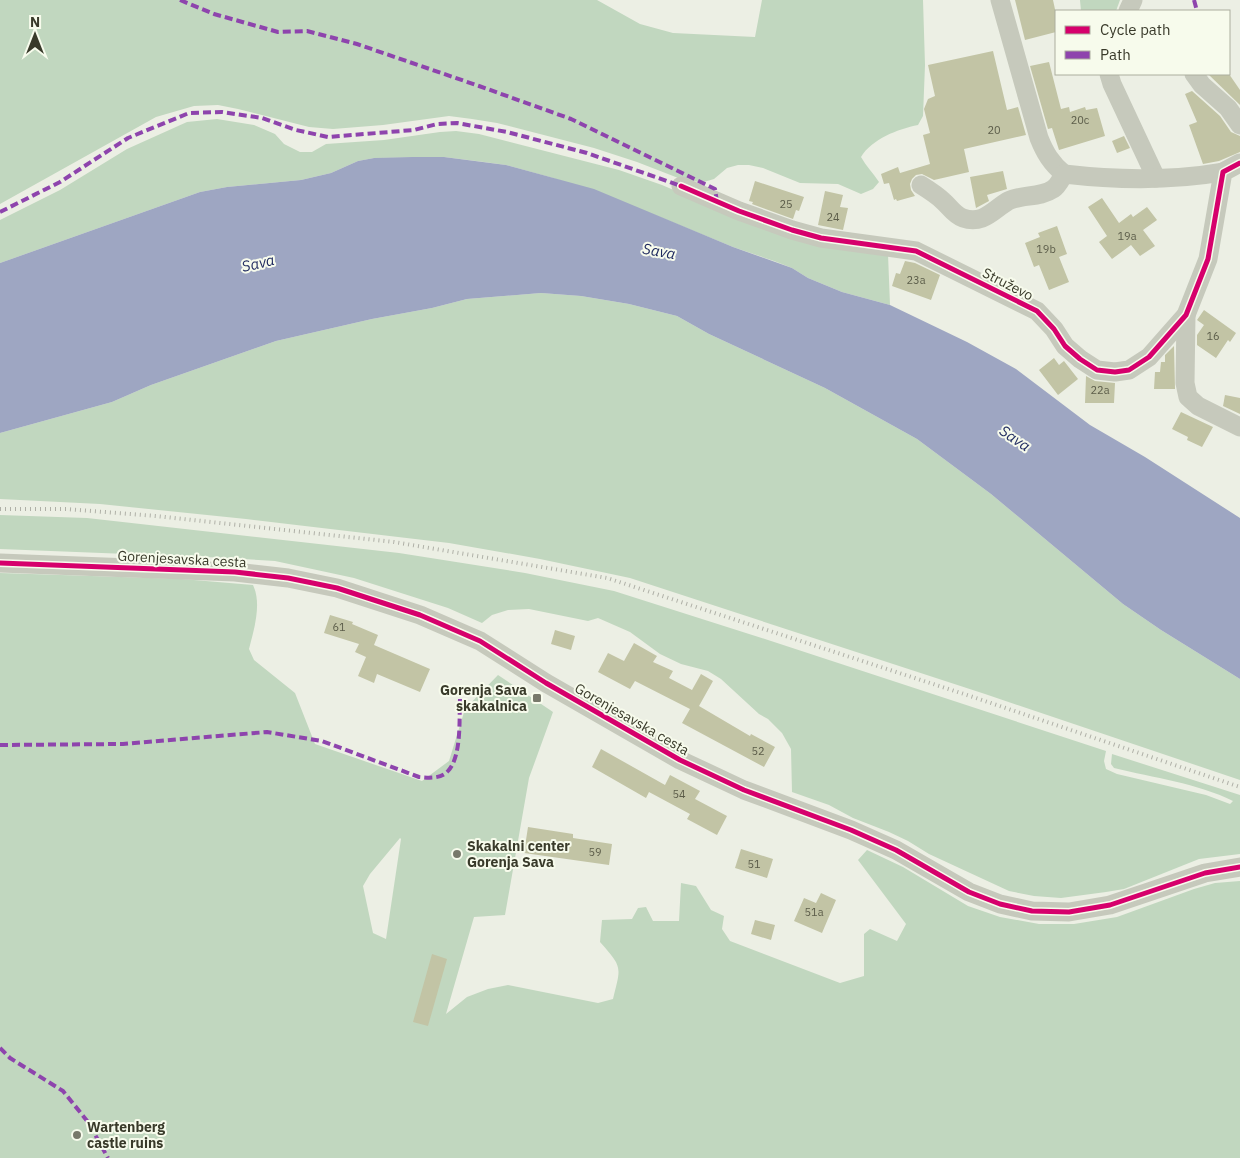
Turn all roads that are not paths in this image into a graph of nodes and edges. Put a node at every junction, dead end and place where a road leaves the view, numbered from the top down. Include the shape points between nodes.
1 (1000, 0) edge
2 (1109, 75) edge
3 (1195, 75) edge
4 (1240, 125) edge
5 (1240, 163) edge
6 (1223, 172) junction
7 (1064, 174) junction
8 (1156, 178) junction
9 (921, 185) dead end
10 (681, 186) dead end
11 (1186, 315) junction
12 (1240, 427) edge
13 (0, 563) edge
14 (1240, 867) edge

1 - 7 street via 1039,138 1052,163
2 - 8 street
3 - 4 street via 1228,108
5 - 6 street
6 - 8 street
6 - 11 street, Struževo via 1208,259
7 - 8 street
7 - 9 street via 1055,189 1042,195 1018,198 976,220 954,213 943,200
10 - 11 street, Struževo via 739,212 792,230 822,238 916,251 1036,311 1065,346 1097,370 1129,370 1149,357
11 - 12 street, Struževo via 1184,383 1188,397 1198,406
13 - 14 street, Gorenjesavska cesta via 235,572 288,578 337,588 420,615 480,641 680,760 744,790 896,850 969,892 1000,904 1032,911 1110,905 1205,873

